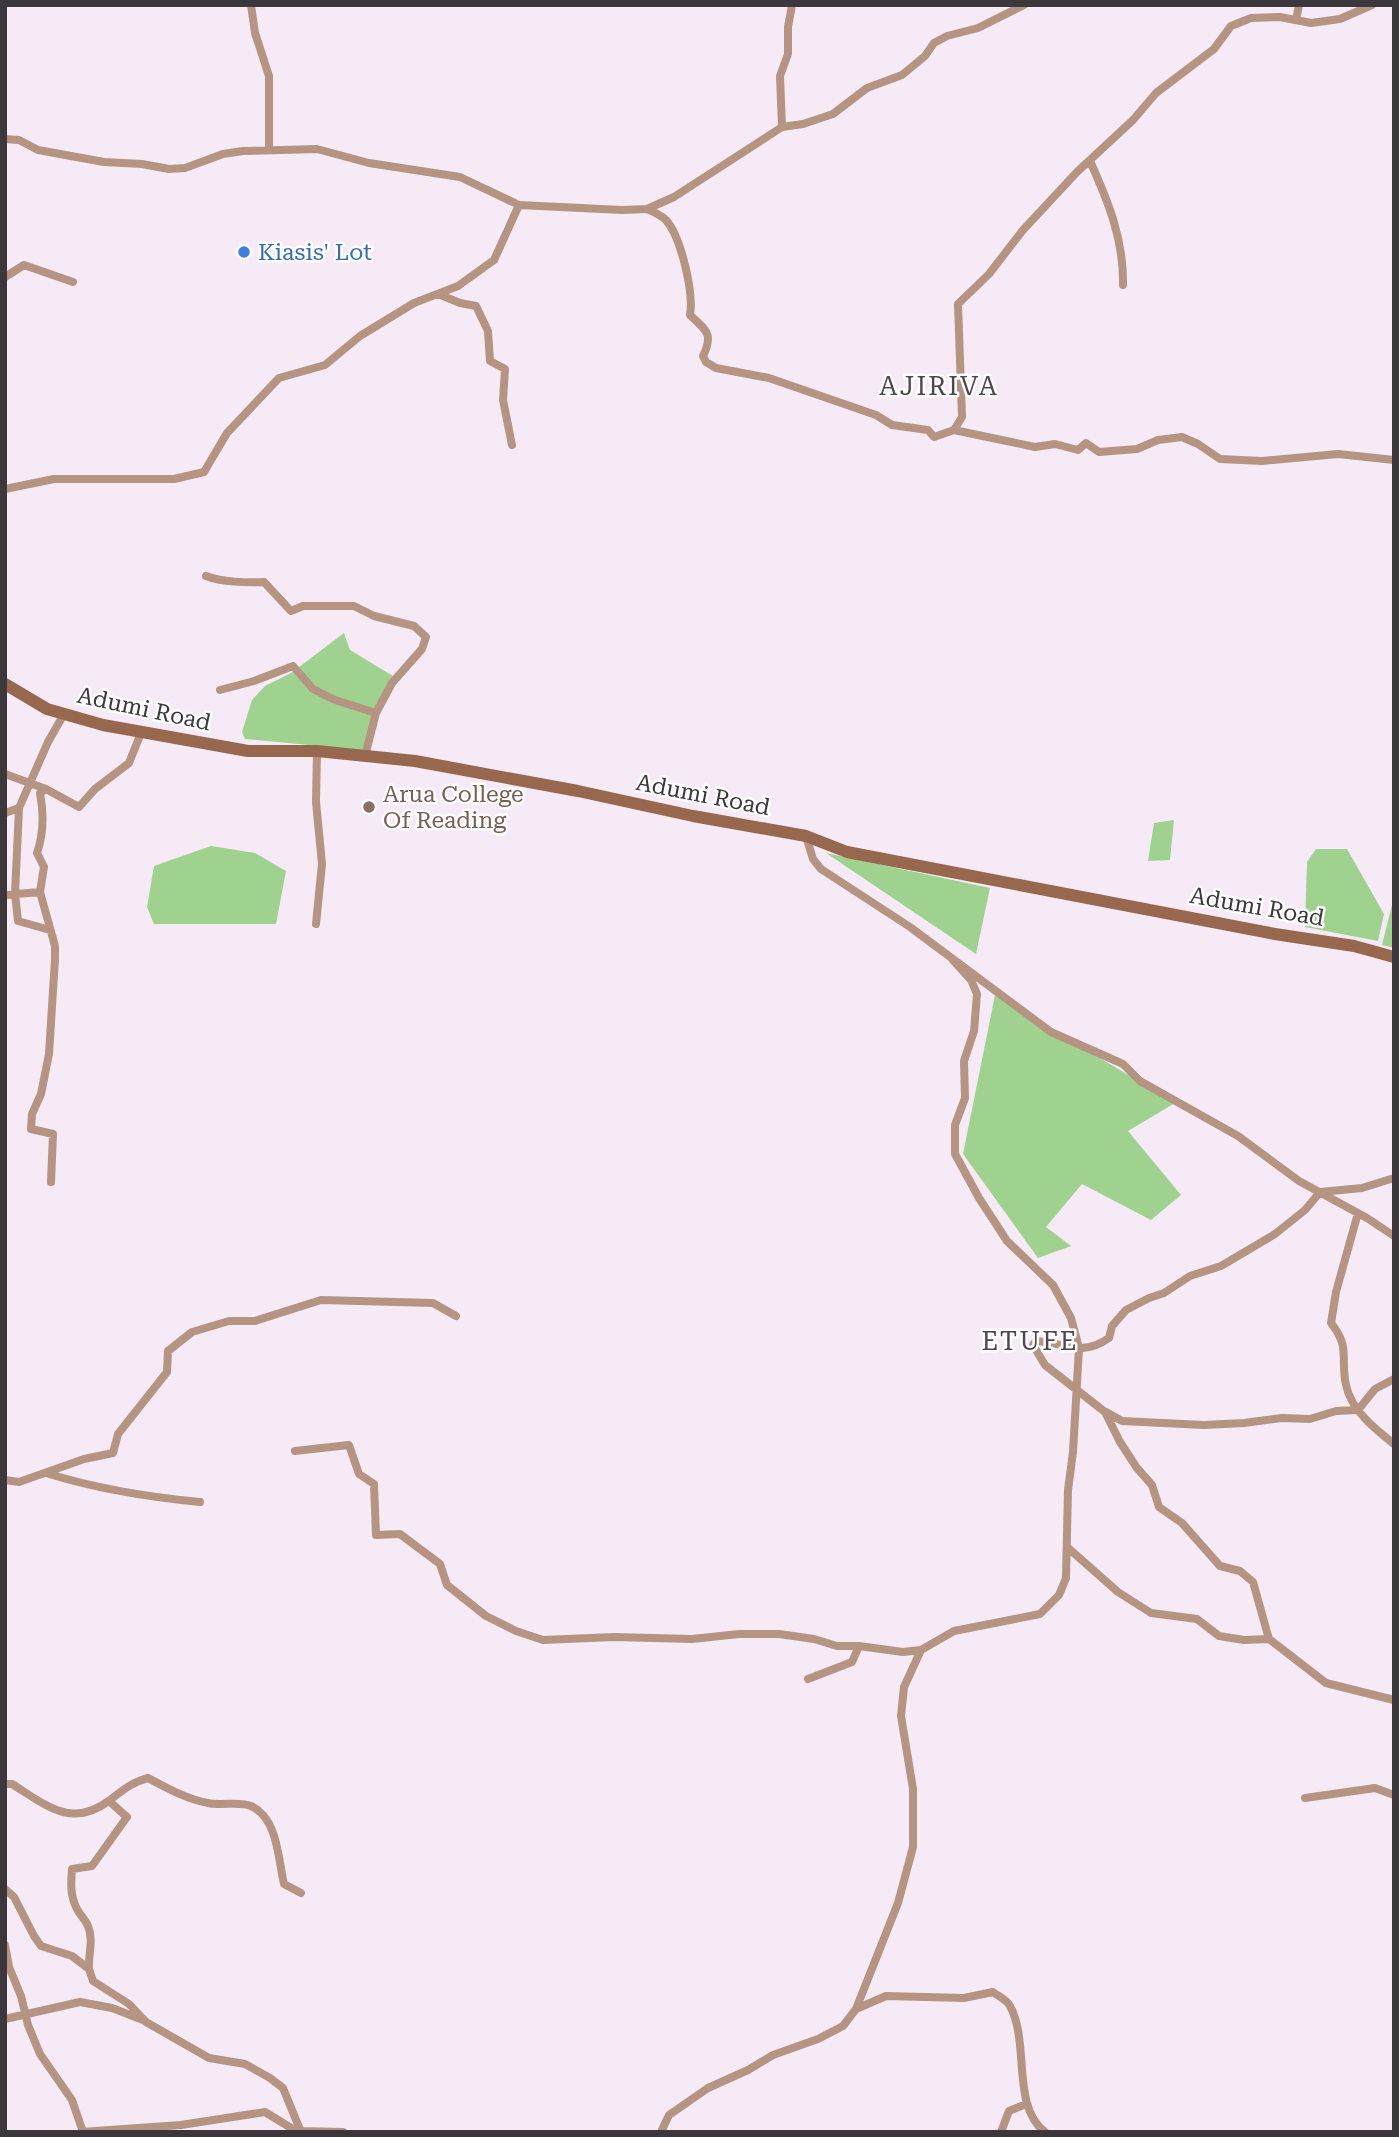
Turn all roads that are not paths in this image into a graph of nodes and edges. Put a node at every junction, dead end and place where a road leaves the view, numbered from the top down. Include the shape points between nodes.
1 (251, 5) edge
2 (792, 5) edge
3 (1024, 5) edge
4 (1298, 5) edge
5 (1372, 5) edge
6 (1296, 20) junction
7 (782, 127) junction
8 (5, 139) edge
9 (269, 149) junction
10 (1090, 161) junction
11 (519, 205) junction
12 (647, 209) junction
13 (5, 277) edge
14 (73, 282) dead end
15 (1123, 285) dead end
16 (438, 293) junction
17 (954, 430) junction
18 (512, 445) dead end
19 (1394, 460) edge
20 (5, 489) edge
21 (206, 576) dead end
22 (5, 684) edge
23 (220, 690) dead end
24 (376, 713) junction
25 (64, 714) junction
26 (141, 733) junction
27 (317, 751) junction
28 (365, 756) junction
29 (5, 774) edge
30 (30, 782) junction
31 (46, 789) junction
32 (19, 808) junction
33 (5, 813) edge
34 (806, 836) junction
35 (40, 892) junction
36 (15, 894) junction
37 (5, 895) edge
38 (316, 925) dead end
39 (50, 930) junction
40 (1394, 957) edge
41 (953, 960) junction
42 (1394, 1178) edge
43 (51, 1182) dead end
44 (1320, 1192) junction
45 (1357, 1213) junction
46 (1394, 1236) edge
47 (456, 1316) dead end
48 (1079, 1348) junction
49 (1394, 1379) edge
50 (1077, 1390) junction
51 (1358, 1410) junction
52 (1105, 1412) junction
53 (1394, 1444) edge
54 (295, 1451) dead end
55 (46, 1473) junction
56 (5, 1480) edge
57 (200, 1502) dead end
58 (1067, 1547) junction
59 (1269, 1639) junction
60 (859, 1646) junction
61 (921, 1650) junction
62 (808, 1679) dead end
63 (1394, 1700) edge
64 (5, 1784) edge
65 (1394, 1796) edge
66 (1305, 1798) dead end
67 (109, 1801) junction
68 (5, 1889) edge
69 (301, 1892) dead end
70 (5, 1945) edge
71 (89, 1969) junction
72 (856, 2009) junction
73 (25, 2013) junction
74 (5, 2018) edge
75 (146, 2022) junction
76 (1026, 2104) junction
77 (83, 2132) edge
78 (302, 2132) edge
79 (343, 2132) edge
80 (661, 2132) edge
81 (1001, 2132) edge
82 (1045, 2132) edge

1 - 9 street via 269,76
2 - 7 street via 788,54 780,76
3 - 7 street via 978,28 940,39 902,75 867,88 833,114
4 - 6 street
5 - 6 street via 1340,19
6 - 10 street via 1251,18 1231,26 1214,49 1156,93
7 - 12 street via 674,197
8 - 9 street via 38,150 169,169 223,154
9 - 11 street via 317,149 369,163 460,177
10 - 15 street via 1122,247
10 - 17 street via 958,304 962,417
11 - 12 street
11 - 16 street via 494,260 458,286
12 - 17 street via 664,218 672,229 690,281 690,315 709,338 703,356 706,362 769,378 876,415 892,425 928,430 934,437
13 - 14 street via 24,265
16 - 18 street via 476,306 488,331 490,361 505,369 503,400
16 - 20 street via 360,336 325,366 279,378 227,433 204,472 174,479 54,479
17 - 19 street via 1035,447 1055,444 1078,450 1086,443 1099,452 1136,449 1182,437 1220,460 1338,454
21 - 24 street via 264,582 291,611 303,606 354,606 414,626 425,637 422,649 392,683
22 - 25 main road, Adumi Road
23 - 24 street via 293,666 313,689
24 - 28 street
25 - 26 main road, Adumi Road
25 - 30 street
26 - 27 main road, Adumi Road via 248,751
26 - 31 street via 129,763 79,807
27 - 28 main road, Adumi Road
27 - 38 street via 322,864
28 - 34 main road, Adumi Road via 415,761
29 - 30 street
30 - 31 street
30 - 32 street
31 - 35 street via 40,793 42,838 37,853 44,867
32 - 33 street
32 - 36 street
34 - 40 main road, Adumi Road via 848,852
34 - 41 street via 821,869
35 - 36 street
35 - 39 street
36 - 37 street
36 - 39 street via 18,921
39 - 43 street via 55,960 49,1054 31,1129 53,1134
41 - 44 street via 1051,1032 1123,1064 1140,1081 1238,1136
41 - 48 street via 977,994 975,1031 964,1061 964,1098 956,1125 955,1154 1007,1241 1053,1285 1071,1318
42 - 44 street via 1362,1188
44 - 45 street
44 - 48 street via 1275,1234 1221,1266 1190,1276 1126,1310 1112,1326 1109,1338 1096,1347
45 - 46 street
45 - 51 street via 1331,1323 1341,1336 1346,1387
47 - 55 street via 433,1303 321,1300 255,1321 229,1321 192,1332 168,1351 167,1372 118,1434 113,1452
48 - 50 street
48 - 50 street via 1037,1341 1033,1345 1045,1365
49 - 51 street via 1375,1389
50 - 52 street
50 - 58 street
51 - 52 street via 1310,1419 1204,1425 1122,1421
51 - 53 street
52 - 59 street via 1120,1442 1152,1485 1160,1507 1182,1523 1220,1566 1240,1571 1253,1582
54 - 60 street via 349,1445 359,1474 374,1484 376,1535 400,1534 440,1564 447,1585 485,1616 516,1631 543,1640 779,1634
55 - 56 street via 19,1482
55 - 57 street via 87,1486
58 - 59 street via 1118,1592 1151,1613 1197,1619 1219,1636
58 - 61 street via 1066,1578 1059,1595 1040,1614 954,1631
59 - 63 street via 1326,1683
60 - 61 street
60 - 62 street via 852,1662
61 - 72 street via 904,1687 901,1716 913,1789 913,1847 898,1903
64 - 67 street via 52,1809 74,1815
65 - 66 street via 1375,1788
67 - 69 street via 134,1782 148,1778 211,1804 251,1806 266,1818 276,1839 284,1884
67 - 71 street via 127,1817 92,1866 72,1869 71,1891 88,1926
68 - 71 street via 41,1946 72,1956
70 - 73 street
71 - 75 street via 93,1981 129,2004
72 - 76 street via 886,1996 964,1998 993,1992 1009,2004 1023,2055
72 - 80 street via 843,2026 708,2088 669,2115
73 - 74 street
73 - 75 street via 80,2002 112,2008
73 - 77 street via 40,2054 72,2100
75 - 78 street via 209,2058 245,2064 270,2078 283,2088
76 - 81 street via 1009,2111
76 - 82 street
77 - 78 street via 181,2125 265,2112
78 - 79 street

